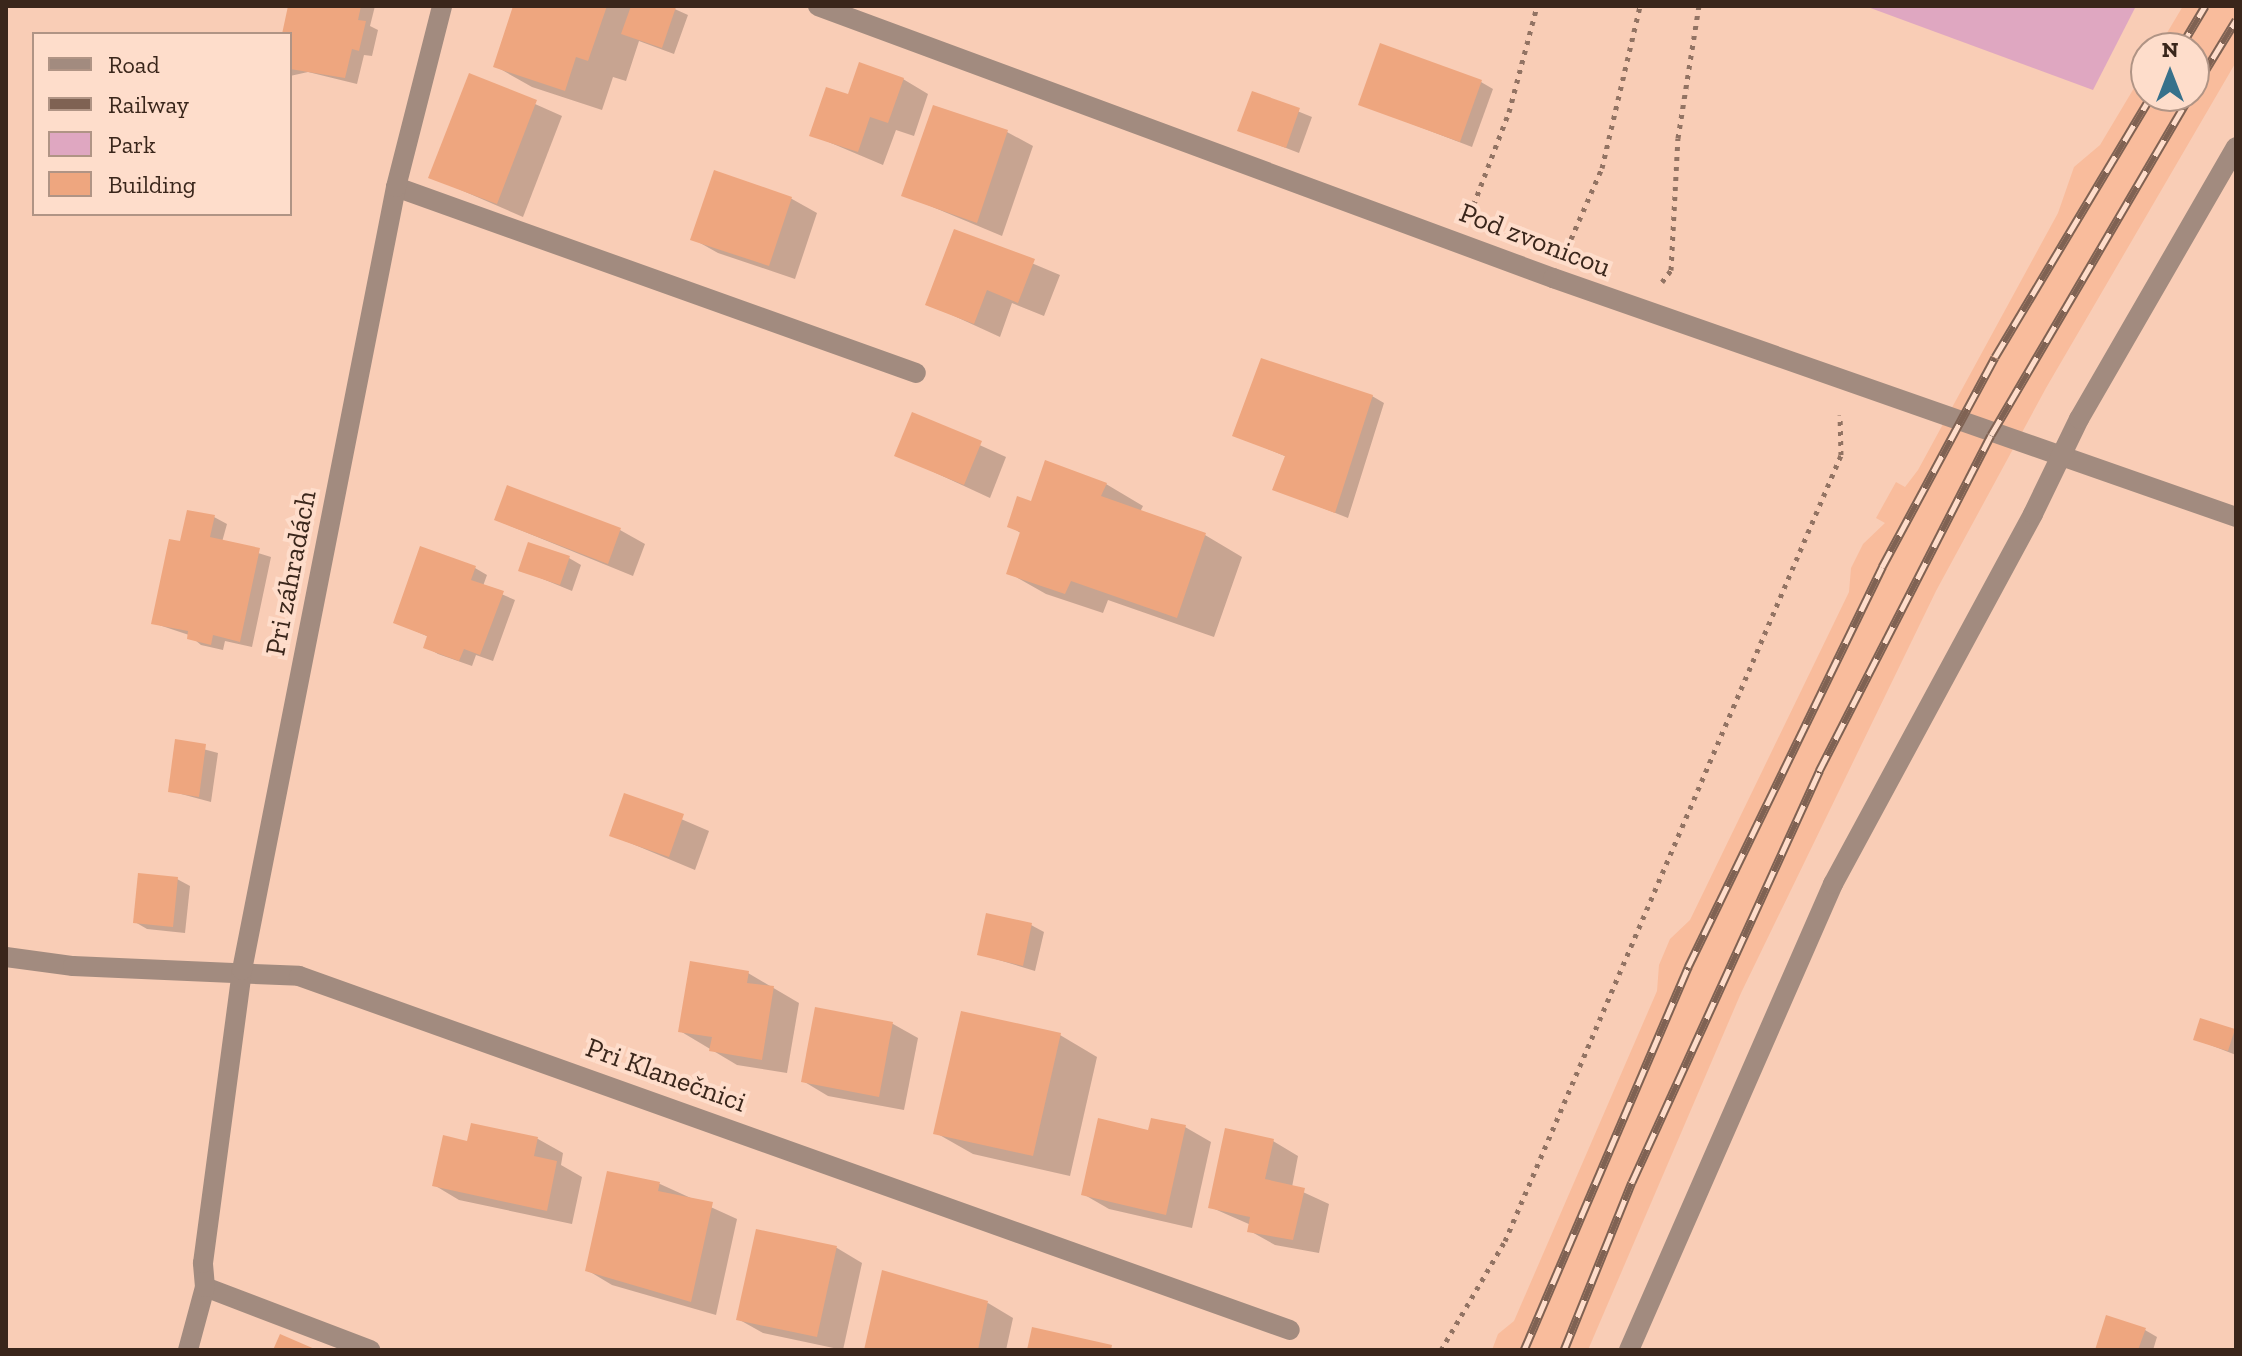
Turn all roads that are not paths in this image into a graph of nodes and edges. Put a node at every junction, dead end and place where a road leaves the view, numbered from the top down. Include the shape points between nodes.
1 (442, 6) edge
2 (818, 6) edge
3 (2236, 147) edge
4 (396, 187) junction
5 (916, 373) dead end
6 (2061, 456) junction
7 (2236, 517) edge
8 (6, 957) edge
9 (242, 970) junction
10 (205, 1287) junction
11 (1290, 1330) dead end
12 (188, 1350) edge
13 (370, 1350) edge
14 (1629, 1350) edge

1 - 4 street, Pri záhradách
2 - 6 street, Pod zvonicou via 1553,278
3 - 6 street via 2184,230
4 - 5 street
4 - 9 street, Pri záhradách
6 - 7 street, Pod zvonicou
6 - 14 street via 1833,884
8 - 9 street, Pri Klanečnici via 73,966
9 - 10 street, Pri záhradách via 203,1263
9 - 11 street, Pri Klanečnici via 299,976
10 - 12 street, Pri záhradách
10 - 13 street

